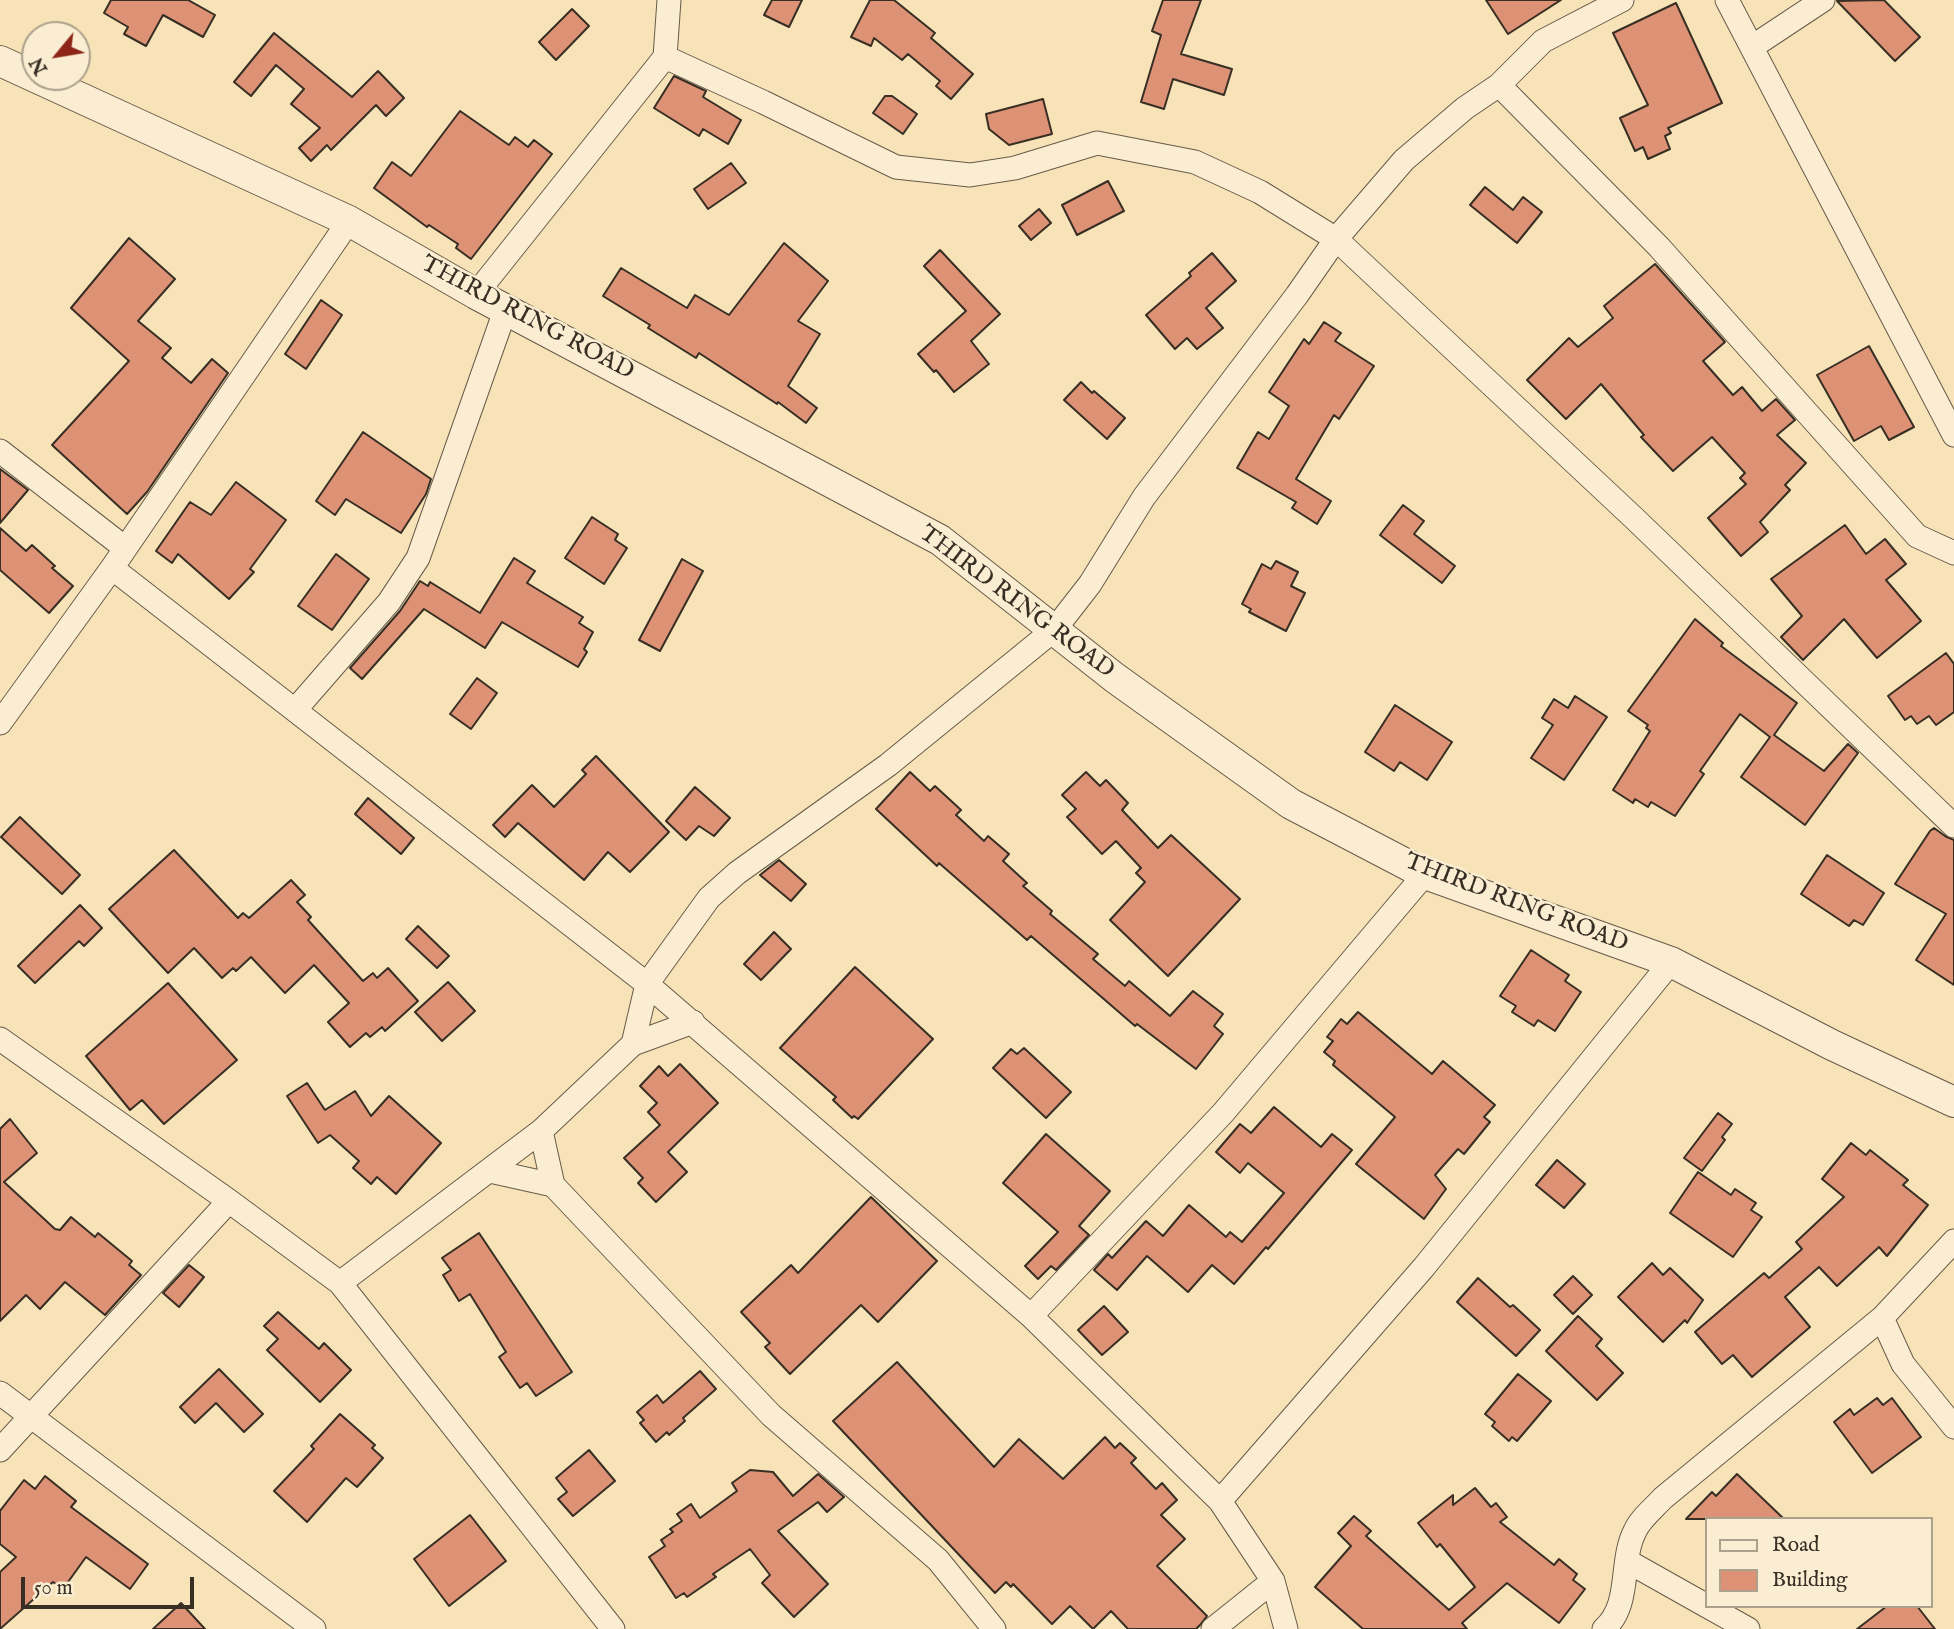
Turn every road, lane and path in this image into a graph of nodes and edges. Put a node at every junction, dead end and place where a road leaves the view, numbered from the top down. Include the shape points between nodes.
1 (669, 0) edge
2 (1622, 0) edge
3 (1727, 0) edge
4 (1823, 0) edge
5 (1752, 47) junction
6 (664, 57) junction
7 (0, 61) edge
8 (1499, 85) junction
9 (349, 221) junction
10 (1336, 239) junction
11 (476, 294) junction
12 (506, 308) junction
13 (1954, 435) edge
14 (0, 451) edge
15 (125, 548) junction
16 (1954, 553) edge
17 (112, 568) junction
18 (1055, 629) junction
19 (295, 710) junction
20 (0, 723) edge
21 (1954, 826) edge
22 (1425, 874) junction
23 (1671, 962) junction
24 (647, 984) junction
25 (693, 1022) junction
26 (0, 1039) edge
27 (633, 1044) junction
28 (1954, 1102) edge
29 (541, 1131) junction
30 (490, 1171) junction
31 (553, 1185) junction
32 (229, 1201) junction
33 (1954, 1241) edge
34 (340, 1283) junction
35 (1031, 1316) junction
36 (1882, 1318) junction
37 (0, 1393) edge
38 (32, 1415) junction
39 (1954, 1427) edge
40 (0, 1450) edge
41 (1220, 1501) junction
42 (1627, 1561) junction
43 (1273, 1581) junction
44 (1706, 1605) edge
45 (1711, 1608) edge
46 (314, 1629) edge
47 (613, 1629) edge
48 (994, 1629) edge
49 (1213, 1629) edge
50 (1286, 1629) edge
51 (1604, 1629) edge
52 (1748, 1629) edge

1 - 6 street
2 - 8 street via 1544,41
3 - 5 street
4 - 5 street
5 - 13 street
6 - 10 street via 896,167 970,175 1015,168 1097,143 1195,162 1260,192
6 - 11 street
7 - 9 street, THIRD RING ROAD
8 - 10 street via 1404,160
8 - 16 street via 1659,247 1917,536
9 - 11 street, THIRD RING ROAD
9 - 15 street
10 - 18 street via 1144,497 1090,584
10 - 21 street
11 - 12 street, THIRD RING ROAD
12 - 18 street, THIRD RING ROAD via 940,540
12 - 19 street via 418,558 389,602
14 - 15 street
15 - 17 street
17 - 19 street
17 - 20 street
18 - 22 street, THIRD RING ROAD via 1115,678 1291,804
18 - 24 street via 888,765 737,873 709,898
19 - 24 street
22 - 23 street, THIRD RING ROAD
22 - 35 street via 1223,1113
23 - 28 street, THIRD RING ROAD
23 - 41 street via 1415,1278
24 - 25 street
24 - 27 street
25 - 27 street
25 - 35 street
26 - 32 street
27 - 29 street
29 - 30 street
29 - 31 street
30 - 31 street
30 - 34 street
31 - 48 street via 772,1415 938,1560
32 - 34 street
32 - 38 street
33 - 36 street
34 - 47 street
35 - 41 street
36 - 39 street via 1903,1364
36 - 42 street via 1663,1498 1635,1531
37 - 38 street
38 - 40 street
38 - 46 street
41 - 43 street
42 - 44 street
42 - 51 street via 1620,1601
43 - 49 street
43 - 50 street
45 - 52 street

